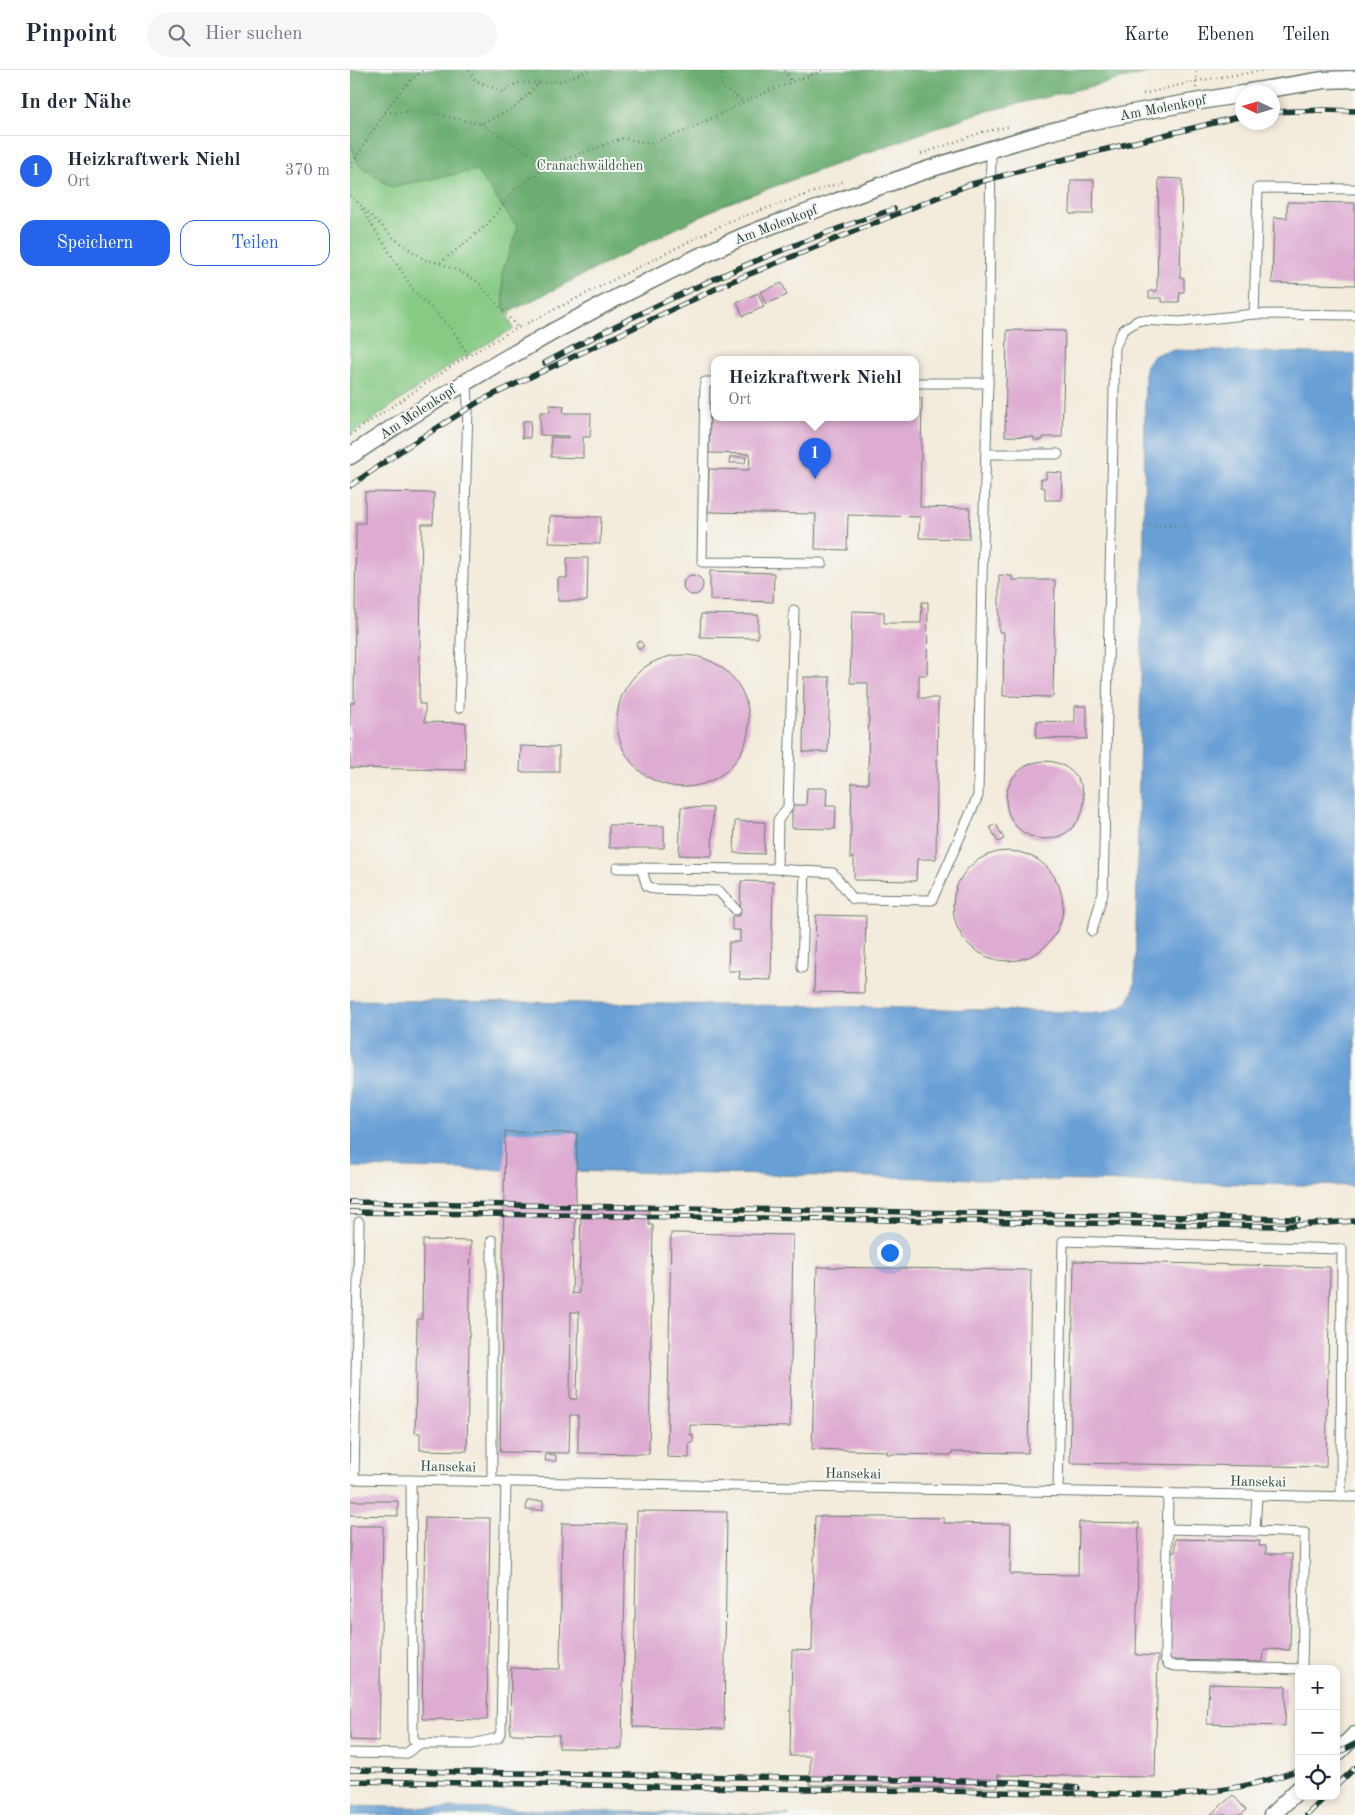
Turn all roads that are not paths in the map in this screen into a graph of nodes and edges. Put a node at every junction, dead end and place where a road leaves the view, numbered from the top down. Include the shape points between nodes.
1 (1355, 80) edge
2 (1280, 87) edge
3 (1235, 95) edge
4 (991, 149) junction
5 (1355, 189) edge
6 (1254, 314) junction
7 (1355, 315) edge
8 (467, 380) junction
9 (711, 382) edge
10 (919, 383) edge
11 (988, 383) junction
12 (986, 454) junction
13 (1058, 454) dead end
14 (350, 456) edge
15 (822, 563) dead end
16 (794, 610) dead end
17 (459, 708) dead end
18 (641, 867) junction
19 (617, 868) dead end
20 (777, 869) junction
21 (805, 870) junction
22 (736, 910) dead end
23 (1092, 931) dead end
24 (802, 968) dead end
25 (359, 1222) dead end
26 (492, 1240) dead end
27 (352, 1479) edge
28 (411, 1480) junction
29 (492, 1481) junction
30 (506, 1482) junction
31 (1058, 1491) junction
32 (1168, 1494) junction
33 (1257, 1496) junction
34 (1342, 1497) junction
35 (1355, 1497) edge
36 (1167, 1529) junction
37 (1255, 1531) junction
38 (1355, 1735) edge
39 (419, 1744) junction
40 (1340, 1750) edge
41 (350, 1753) edge
42 (1295, 1793) edge
43 (1272, 1815) edge

1 - 2 street via 1324,80
3 - 4 street, Am Molenkopf via 1086,123
4 - 8 street, Am Molenkopf via 734,240 618,296
4 - 11 lane
5 - 6 lane via 1258,188
6 - 7 lane
6 - 23 lane via 1180,322 1139,320 1124,330 1115,347 1103,893
8 - 14 street, Am Molenkopf
8 - 17 lane
9 - 15 lane via 705,382 702,562
10 - 11 lane
11 - 12 lane
12 - 13 lane
12 - 21 lane via 978,796 932,900 853,898 833,873
16 - 20 lane via 788,807 778,820
18 - 19 lane
18 - 20 lane
18 - 22 lane via 647,886 719,891
20 - 21 lane
21 - 24 lane
25 - 27 lane
26 - 29 lane
27 - 28 lane, Hansekai
28 - 29 lane, Hansekai
28 - 39 lane via 413,1739
29 - 30 lane, Hansekai
30 - 31 lane, Hansekai
30 - 39 lane via 501,1731 498,1738 472,1744
31 - 32 lane, Hansekai
31 - 34 lane via 1063,1241 1342,1249
32 - 33 lane, Hansekai
32 - 36 lane
33 - 34 lane, Hansekai
33 - 37 lane
34 - 35 lane, Hansekai
36 - 37 lane
36 - 37 lane via 1165,1659 1168,1664 1302,1669 1305,1533
38 - 40 street
39 - 41 lane via 405,1754
42 - 43 street

